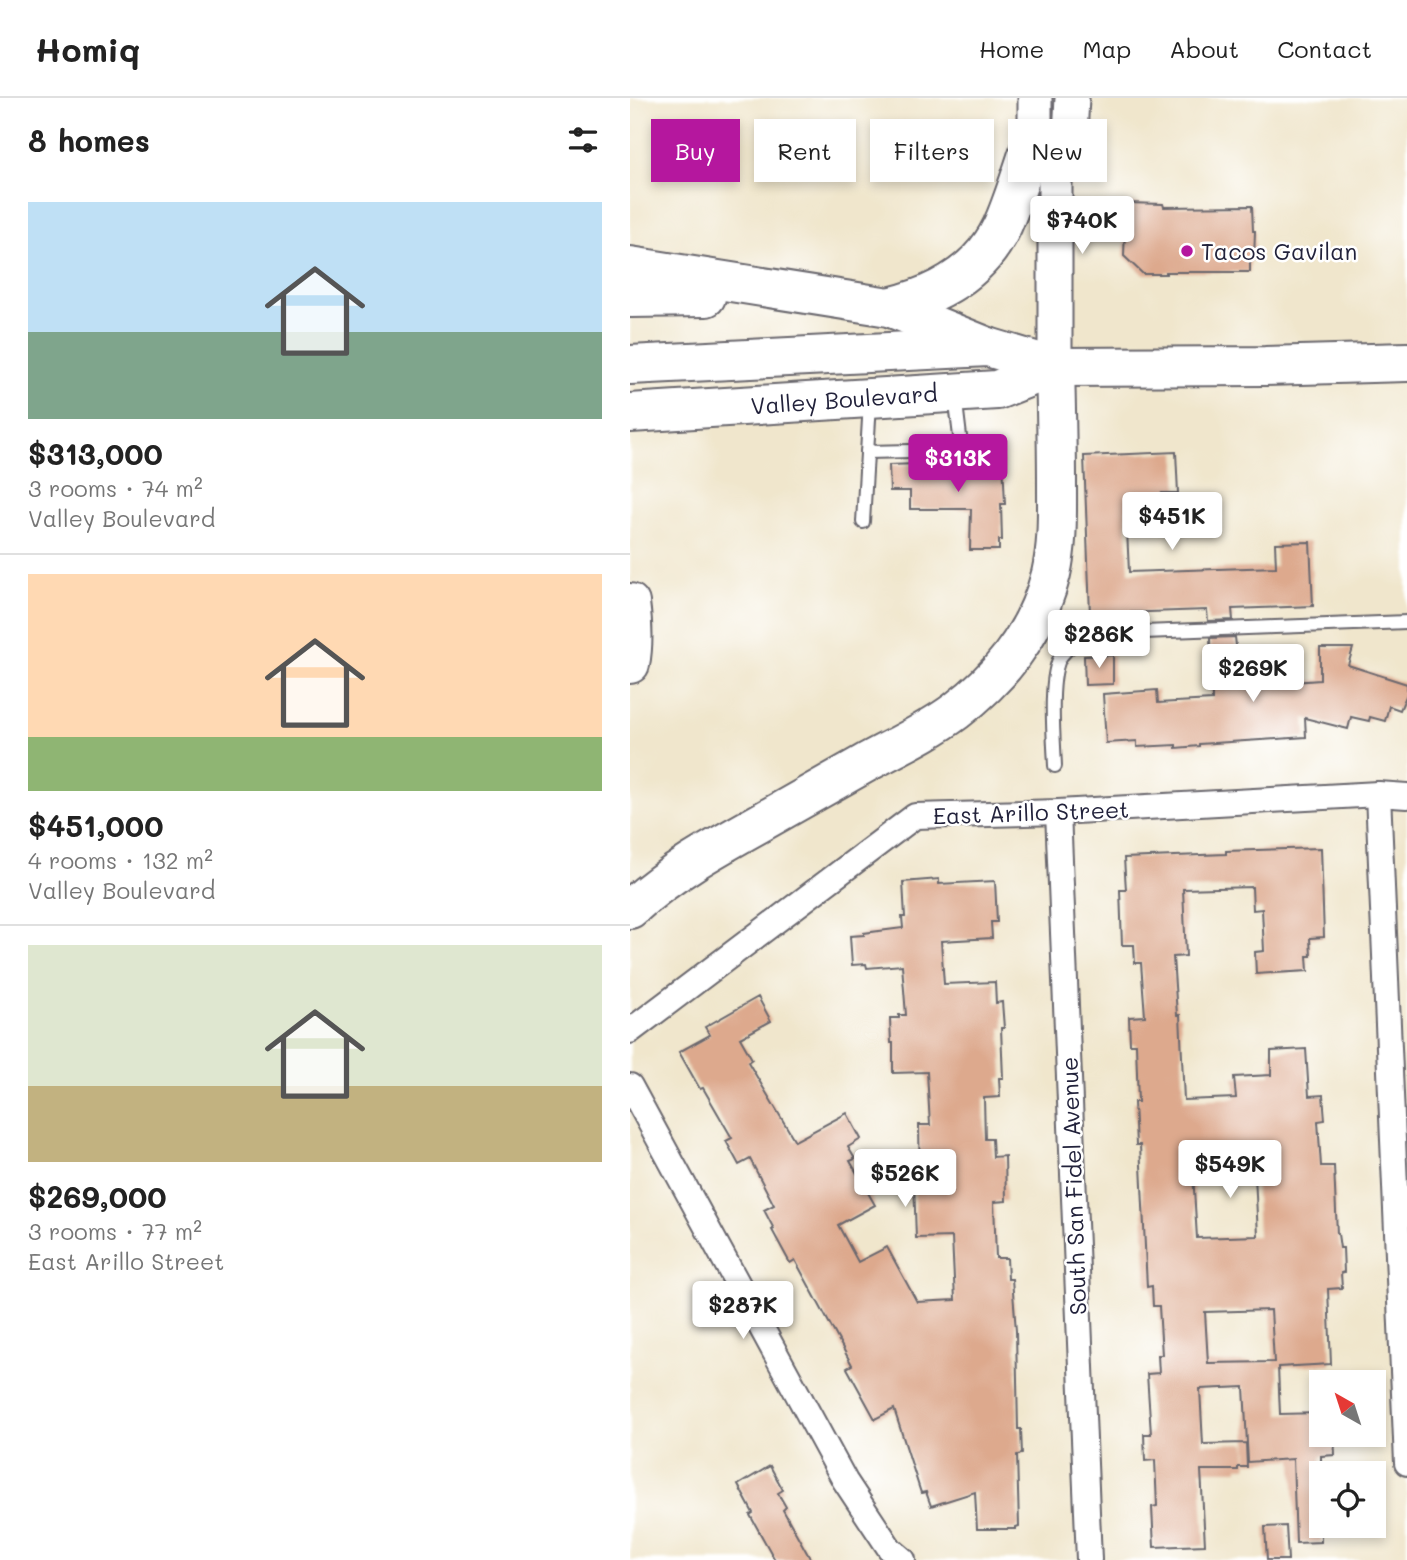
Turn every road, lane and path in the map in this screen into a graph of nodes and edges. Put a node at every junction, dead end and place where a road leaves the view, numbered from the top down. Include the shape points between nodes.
1 (1072, 98) edge
2 (1071, 119) edge
3 (1020, 182) edge
4 (1045, 182) edge
5 (630, 266) edge
6 (824, 297) junction
7 (630, 298) edge
8 (889, 307) junction
9 (988, 347) junction
10 (1407, 362) edge
11 (630, 365) edge
12 (1055, 367) junction
13 (954, 392) junction
14 (870, 398) junction
15 (630, 413) edge
16 (867, 452) junction
17 (863, 522) dead end
18 (630, 603) edge
19 (1407, 622) edge
20 (630, 664) edge
21 (1055, 766) dead end
22 (1378, 794) junction
23 (1407, 796) edge
24 (1058, 812) junction
25 (630, 909) edge
26 (630, 1031) edge
27 (630, 1086) edge
28 (1407, 1463) edge
29 (903, 1560) edge
30 (1089, 1560) edge

1 - 2 main road
3 - 8 main road via 993,241 976,262 935,292
4 - 12 main road
5 - 6 main road
6 - 7 main road
6 - 8 main road
8 - 9 main road
9 - 11 main road, Valley Boulevard
9 - 12 main road, Valley Boulevard
10 - 12 main road, Valley Boulevard
12 - 13 main road, Valley Boulevard via 997,390
12 - 25 main road via 1054,559 1038,611 1011,658 955,712 700,857
13 - 14 main road, Valley Boulevard
13 - 16 lane via 961,445 957,450
14 - 15 main road, Valley Boulevard
14 - 16 lane
16 - 17 lane
18 - 20 main road
19 - 21 lane via 1092,634 1061,656 1055,672
22 - 23 street, East Arillo Street
22 - 24 street, East Arillo Street
22 - 28 street
24 - 26 street, East Arillo Street via 915,817
24 - 30 street, South San Fidel Avenue
27 - 29 street via 845,1481 890,1549

